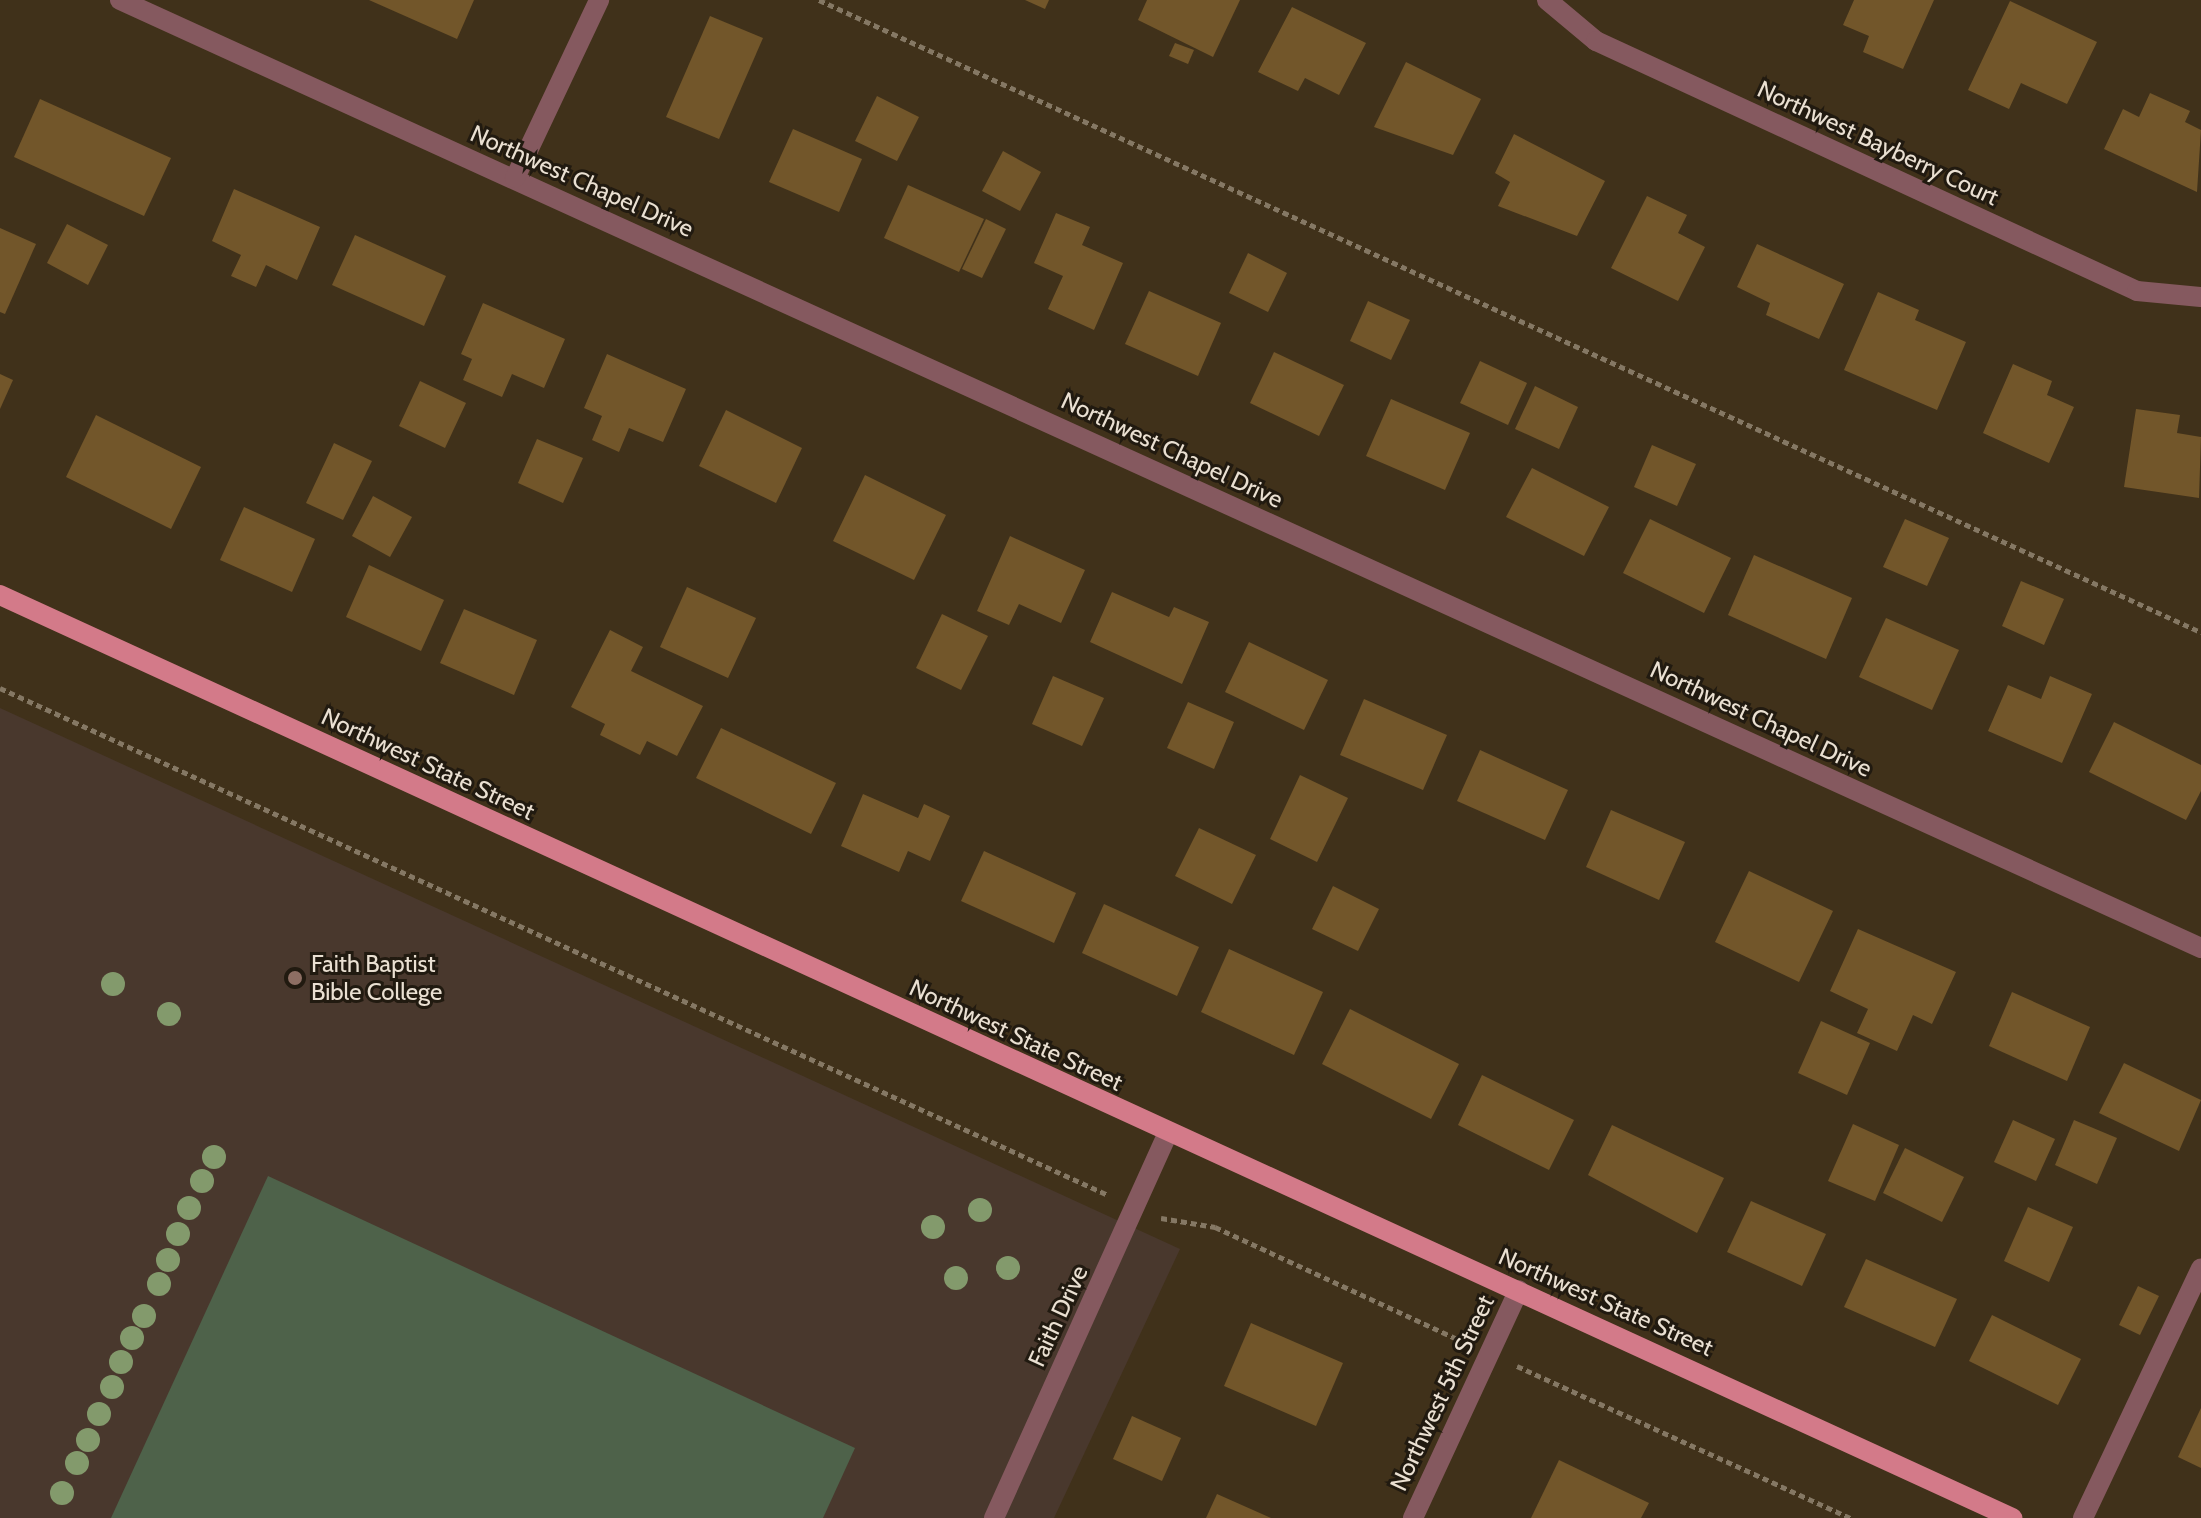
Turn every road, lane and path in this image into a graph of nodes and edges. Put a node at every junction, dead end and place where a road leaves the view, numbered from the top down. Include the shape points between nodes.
1 (120, 0) edge
2 (599, 0) edge
3 (819, 0) edge
4 (1547, 0) edge
5 (515, 178) junction
6 (2201, 297) edge
7 (0, 595) edge
8 (2201, 632) edge
9 (0, 688) edge
10 (2201, 948) edge
11 (1167, 1134) junction
12 (1137, 1208) junction
13 (2201, 1268) edge
14 (1519, 1290) junction
15 (1488, 1353) junction
16 (994, 1518) edge
17 (1413, 1518) edge
18 (1851, 1518) edge
19 (2012, 1518) edge
20 (2083, 1518) edge

1 - 5 street, Northwest Chapel Drive
2 - 5 street
3 - 8 path
4 - 6 street, Northwest Bayberry Court via 1596,41 2123,285
5 - 10 street, Northwest Chapel Drive
7 - 11 main road, Northwest State Street
9 - 12 path
11 - 12 street, Faith Drive
11 - 14 main road, Northwest State Street
12 - 15 path via 1171,1223 1215,1227
12 - 16 street, Faith Drive
13 - 20 street
14 - 15 street, Northwest 5th Street
14 - 19 main road, Northwest State Street
15 - 17 street, Northwest 5th Street
15 - 18 path

